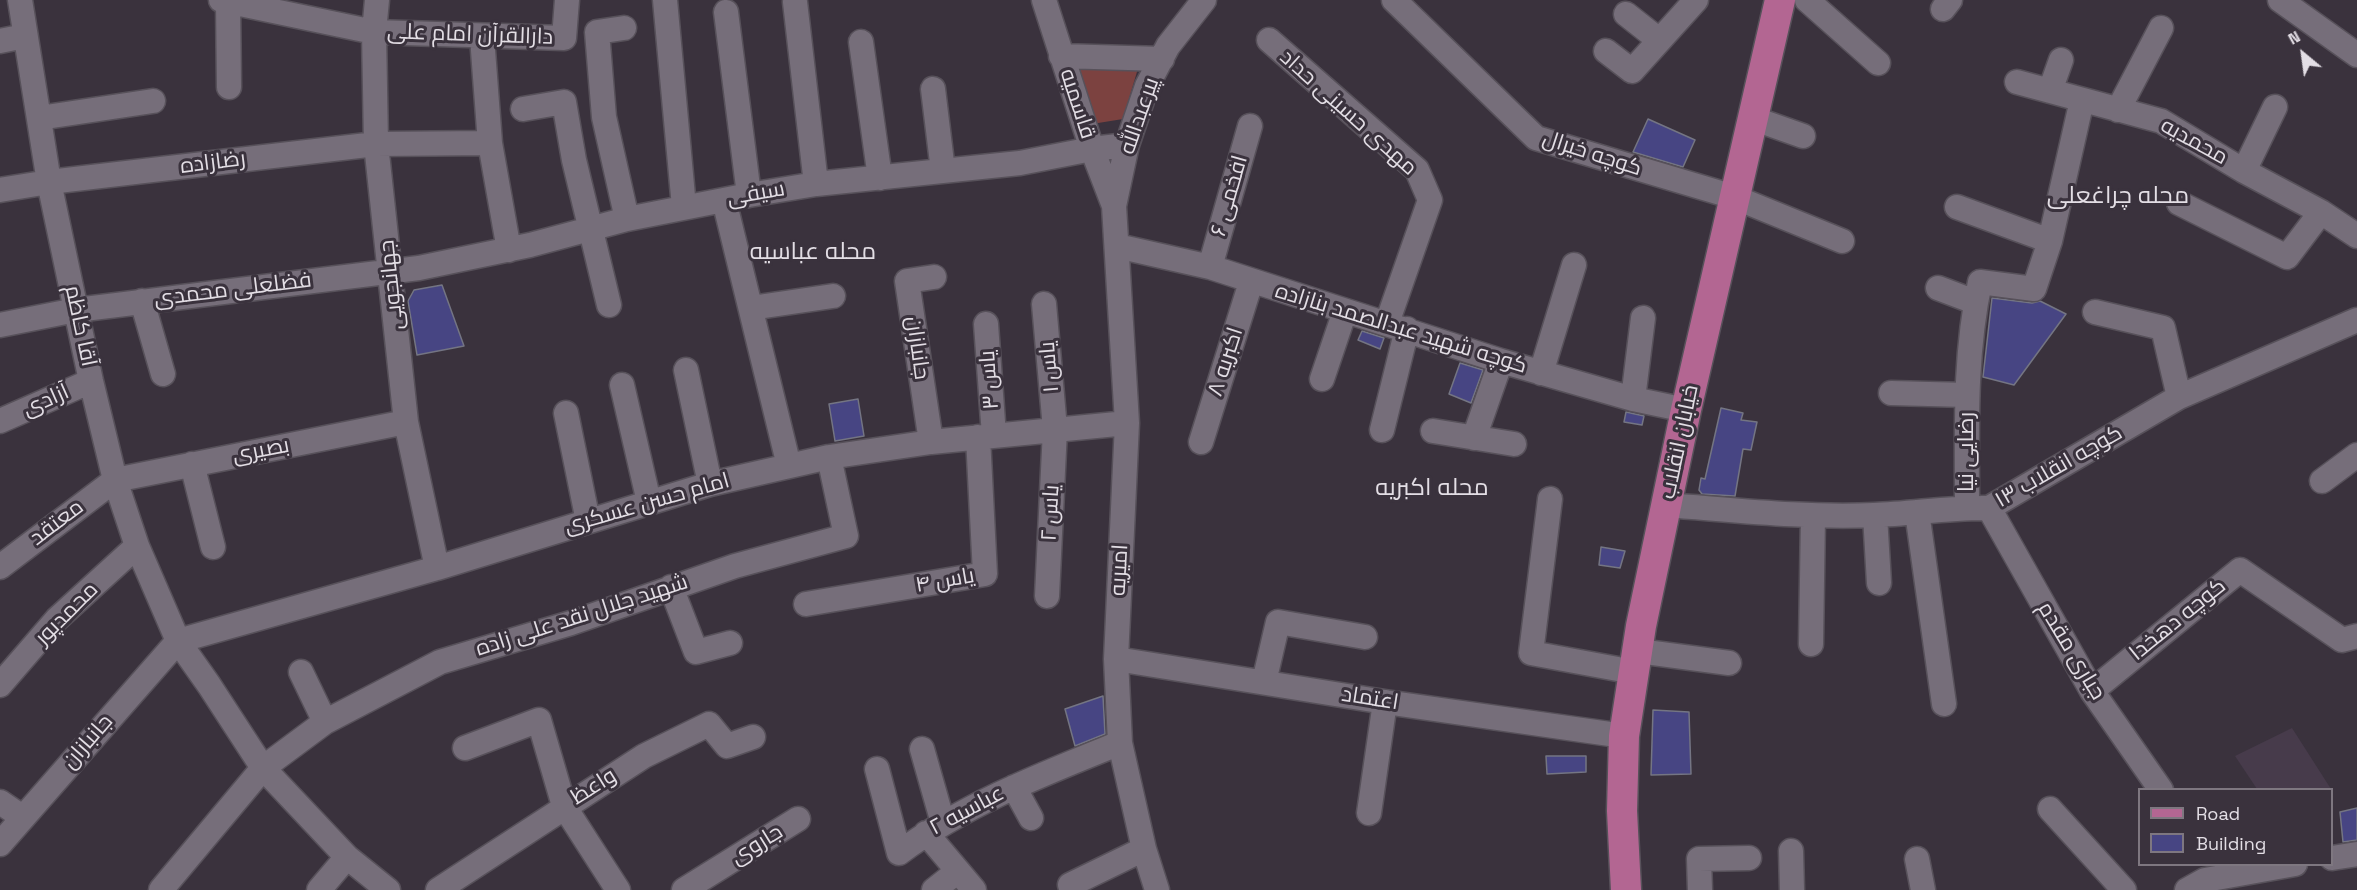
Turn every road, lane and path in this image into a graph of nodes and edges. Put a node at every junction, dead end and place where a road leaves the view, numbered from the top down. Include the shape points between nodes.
1 (20, 0) edge
2 (377, 0) edge
3 (567, 0) edge
4 (665, 0) edge
5 (1044, 0) edge
6 (1394, 0) edge
7 (1696, 0) edge
8 (1780, 0) edge
9 (1807, 0) edge
10 (2280, 0) edge
11 (224, 1) edge
12 (795, 2) dead end
13 (1195, 3) edge
14 (726, 12) dead end
15 (1626, 14) dead end
16 (624, 28) dead end
17 (2161, 28) dead end
18 (374, 32) junction
19 (25, 36) junction
20 (482, 37) junction
21 (1269, 40) dead end
22 (1659, 40) junction
23 (0, 41) edge
24 (861, 42) dead end
25 (1606, 51) dead end
26 (2357, 55) edge
27 (1061, 56) junction
28 (1161, 59) junction
29 (2061, 60) dead end
30 (1878, 63) dead end
31 (2017, 82) dead end
32 (229, 87) dead end
33 (933, 89) dead end
34 (2050, 91) junction
35 (2082, 100) junction
36 (153, 101) dead end
37 (2275, 107) dead end
38 (523, 109) dead end
39 (2118, 110) junction
40 (39, 118) junction
41 (1752, 118) junction
42 (1250, 126) dead end
43 (1803, 136) dead end
44 (490, 142) junction
45 (376, 144) junction
46 (1127, 145) junction
47 (1092, 149) junction
48 (943, 171) junction
49 (2244, 171) junction
50 (880, 178) junction
51 (49, 182) junction
52 (816, 184) junction
53 (0, 190) edge
54 (749, 195) junction
55 (1734, 197) junction
56 (724, 200) junction
57 (2179, 203) dead end
58 (1114, 206) junction
59 (684, 207) junction
60 (1957, 207) dead end
61 (2321, 212) junction
62 (627, 219) junction
63 (590, 227) junction
64 (2357, 236) edge
65 (1842, 241) dead end
66 (2050, 241) junction
67 (1117, 246) junction
68 (508, 249) junction
69 (1574, 265) dead end
70 (1210, 267) junction
71 (391, 271) junction
72 (934, 278) dead end
73 (1251, 282) junction
74 (1938, 288) dead end
75 (833, 296) dead end
76 (142, 301) junction
77 (1975, 302) junction
78 (1044, 304) dead end
79 (609, 305) dead end
80 (751, 308) junction
81 (76, 310) junction
82 (1345, 311) junction
83 (2095, 312) dead end
84 (1643, 318) dead end
85 (2357, 320) edge
86 (0, 324) edge
87 (986, 324) dead end
88 (1397, 326) junction
89 (1501, 361) junction
90 (686, 370) dead end
91 (1541, 373) junction
92 (163, 374) dead end
93 (1322, 379) dead end
94 (91, 381) junction
95 (622, 385) dead end
96 (1891, 393) dead end
97 (1967, 395) junction
98 (2179, 397) junction
99 (1633, 399) junction
100 (1686, 410) junction
101 (566, 413) dead end
102 (0, 421) edge
103 (406, 422) junction
104 (1127, 423) junction
105 (1055, 429) junction
106 (1382, 430) dead end
107 (1433, 431) dead end
108 (986, 437) junction
109 (1474, 438) junction
110 (931, 442) junction
111 (1201, 442) dead end
112 (1514, 444) dead end
113 (2357, 455) edge
114 (829, 457) junction
115 (192, 464) junction
116 (789, 466) junction
117 (115, 480) junction
118 (2322, 481) dead end
119 (710, 484) junction
120 (1550, 499) dead end
121 (649, 502) junction
122 (1666, 505) junction
123 (1978, 508) junction
124 (1917, 512) junction
125 (1875, 515) junction
126 (1813, 516) junction
127 (588, 521) junction
128 (137, 546) junction
129 (213, 547) dead end
130 (0, 567) edge
131 (437, 567) junction
132 (1878, 583) dead end
133 (671, 587) junction
134 (1047, 596) dead end
135 (806, 604) dead end
136 (2357, 636) edge
137 (1365, 637) dead end
138 (178, 641) junction
139 (729, 643) dead end
140 (1811, 644) dead end
141 (1116, 659) junction
142 (1636, 661) junction
143 (1730, 663) dead end
144 (301, 672) dead end
145 (1264, 682) junction
146 (0, 685) edge
147 (2092, 691) junction
148 (1385, 702) junction
149 (1944, 704) dead end
150 (325, 722) junction
151 (1624, 736) junction
152 (753, 737) dead end
153 (1120, 743) junction
154 (465, 748) dead end
155 (922, 749) dead end
156 (263, 768) junction
157 (877, 769) dead end
158 (1014, 787) junction
159 (2160, 788) edge
160 (0, 802) edge
161 (564, 806) junction
162 (2050, 809) dead end
163 (1369, 813) dead end
164 (22, 817) junction
165 (1031, 818) dead end
166 (798, 819) dead end
167 (935, 828) junction
168 (0, 844) edge
169 (1144, 849) junction
170 (1791, 851) dead end
171 (2357, 854) edge
172 (347, 857) junction
173 (1749, 858) dead end
174 (2333, 858) edge
175 (1917, 859) dead end
176 (2284, 866) edge
177 (958, 872) junction
178 (2202, 881) edge
179 (1070, 885) dead end
180 (161, 890) edge
181 (319, 890) edge
182 (388, 890) edge
183 (438, 890) edge
184 (618, 890) edge
185 (684, 890) edge
186 (934, 890) edge
187 (974, 890) edge
188 (1157, 890) edge
189 (1626, 890) edge
190 (1700, 890) edge
191 (1792, 890) edge
192 (1923, 890) edge
193 (2124, 890) edge

1 - 19 street, آقا کاظم
2 - 18 street, جهانجویی
3 - 20 street, دارالقرآن امام علی via 564,38
4 - 59 street
5 - 27 street, قاسمیه
6 - 55 street, کوچه خیرال via 1536,138
7 - 22 street
8 - 41 main road, خیابان انقلاب
9 - 30 street
10 - 26 street
11 - 18 street, دارالقرآن امام علی
11 - 32 street
12 - 52 street
13 - 28 street, پیرعبدالله
14 - 54 street
15 - 22 street
16 - 62 street via 597,32 604,117
17 - 39 street
18 - 20 street, دارالقرآن امام علی
18 - 45 street, جهانجویی
19 - 23 street
19 - 40 street, آقا کاظم
20 - 44 street
21 - 88 street, مهدی حسینی حداد via 1417,170 1430,200
22 - 25 street via 1632,71
24 - 50 street
27 - 28 street
27 - 47 street, قاسمیه
28 - 46 street, پیرعبدالله via 1147,86
29 - 34 street
31 - 34 street, محمدیه
33 - 48 street
34 - 35 street, محمدیه
35 - 39 street, محمدیه
35 - 66 street
36 - 40 street
37 - 49 street
38 - 63 street via 564,102
39 - 49 street, محمدیه via 2161,121
40 - 51 street, آقا کاظم
41 - 43 street
41 - 55 main road, خیابان انقلاب
42 - 70 street, افخمی ۶
44 - 45 street, رضازاده
44 - 68 street
45 - 51 street, رضازاده
45 - 71 street, جهانجویی
46 - 47 street, سیفی
46 - 58 street, پیرعبدالله
47 - 48 street, سیفی via 1020,163
47 - 58 street, قاسمیه
48 - 50 street, سیفی
49 - 61 street, محمدیه
50 - 52 street, سیفی
51 - 53 street, رضازاده
51 - 81 street, آقا کاظم
52 - 54 street, سیفی
54 - 56 street, سیفی
55 - 65 street, کوچه خیرال
55 - 100 main road, خیابان انقلاب
56 - 59 street, سیفی
56 - 80 street
57 - 61 street via 2287,256
58 - 67 street, پیرعبدالله
59 - 62 street, سیفی
60 - 66 street
61 - 64 street, محمدیه
62 - 63 street, سیفی
63 - 68 street, سیفی
63 - 79 street
66 - 77 street via 2034,289 1980,282
67 - 70 street, کوچه شهید عبدالصمد بنازاده
67 - 104 street, امیریه
68 - 71 street, سیفی
69 - 91 street
70 - 73 street, کوچه شهید عبدالصمد بنازاده
71 - 76 street, فضلعلی محمدی
71 - 103 street, جهانجویی
72 - 110 street, جانبازان via 907,281
73 - 82 street, کوچه شهید عبدالصمد بنازاده
73 - 111 street, اکبریه ۸
74 - 77 street
75 - 80 street
76 - 81 street, فضلعلی محمدی
76 - 92 street
77 - 97 street, رضایی نیا
78 - 105 street, یاس ۱
80 - 116 street
81 - 86 street
81 - 94 street, آقا کاظم
82 - 88 street, کوچه شهید عبدالصمد بنازاده
82 - 93 street
83 - 98 street via 2163,328
84 - 99 street
85 - 98 street, کوچه انقلاب ۱۳
87 - 108 street, یاس ۳
88 - 89 street, کوچه شهید عبدالصمد بنازاده
88 - 106 street, مهدی حسینی حداد
89 - 91 street, کوچه شهید عبدالصمد بنازاده
89 - 109 street
90 - 119 street
91 - 99 street, کوچه شهید عبدالصمد بنازاده
94 - 102 street, آزادی
94 - 117 street, آقا کاظم
95 - 121 street
96 - 97 street, رضایی نیا
97 - 123 street, رضایی نیا
98 - 123 street, کوچه انقلاب ۱۳
99 - 100 street, کوچه شهید عبدالصمد بنازاده
100 - 122 main road, خیابان انقلاب
101 - 127 street
103 - 115 street, بصیری
103 - 131 street, جهانجویی
104 - 105 street, امام حسن عسکری
104 - 141 street, امیریه
105 - 108 street, امام حسن عسکری
105 - 134 street, یاس ۲
107 - 109 street
108 - 110 street, امام حسن عسکری
108 - 135 street, یاس ۴ via 985,574
109 - 112 street
110 - 114 street, امام حسن عسکری
113 - 118 street
114 - 116 street, امام حسن عسکری
114 - 133 street, شهید جلال نقد علی زاده via 846,536
115 - 117 street, بصیری
115 - 129 street
116 - 119 street, امام حسن عسکری
117 - 128 street, آقا کاظم
117 - 130 street, معتقد
119 - 121 street, امام حسن عسکری
120 - 142 street via 1532,653
121 - 127 street, امام حسن عسکری
122 - 126 street, کوچه انقلاب ۱۳
122 - 142 main road, خیابان انقلاب
123 - 124 street, کوچه انقلاب ۱۳
123 - 147 street, جباری مقدم
124 - 125 street, کوچه انقلاب ۱۳
124 - 149 street
125 - 126 street, کوچه انقلاب ۱۳
125 - 132 street
126 - 140 street
127 - 131 street, امام حسن عسکری
128 - 138 street, آقا کاظم
128 - 146 street, محمدپور via 57,619
131 - 138 street, امام حسن عسکری
133 - 139 street via 696,652
133 - 150 street, شهید جلال نقد علی زاده via 571,623 440,662
136 - 147 street, کوچه دهخدا via 2342,640 2240,570
137 - 145 street via 1278,622
138 - 156 street, آقا کاظم
138 - 164 street, جانبازان
141 - 145 street, اعتماد
141 - 153 street, امیریه
142 - 143 street
142 - 151 main road, خیابان انقلاب
144 - 150 street
145 - 148 street, اعتماد
147 - 159 street, جباری مقدم
148 - 151 street, اعتماد
148 - 163 street
150 - 156 street, شهید جلال نقد علی زاده
151 - 189 main road, خیابان انقلاب
152 - 161 street, واعظ via 727,746 709,724 644,756
153 - 158 street, عباسیه ۲
153 - 169 street, امیریه
154 - 161 street via 539,720
155 - 167 street
156 - 172 street, آقا کاظم
156 - 180 street, شهید جلال نقد علی زاده
157 - 167 street, عباسیه ۲ via 898,853
158 - 165 street
158 - 167 street, عباسیه ۲
160 - 164 street
161 - 183 street, واعظ
161 - 184 street
162 - 193 street
164 - 168 street, جانبازان
166 - 185 street, جاروی
167 - 177 street
169 - 179 street
169 - 188 street, امیریه
170 - 191 street
171 - 174 street
172 - 181 street
172 - 182 street, آقا کاظم
173 - 190 street via 1699,859
175 - 192 street
176 - 178 street
177 - 186 street
177 - 187 street

